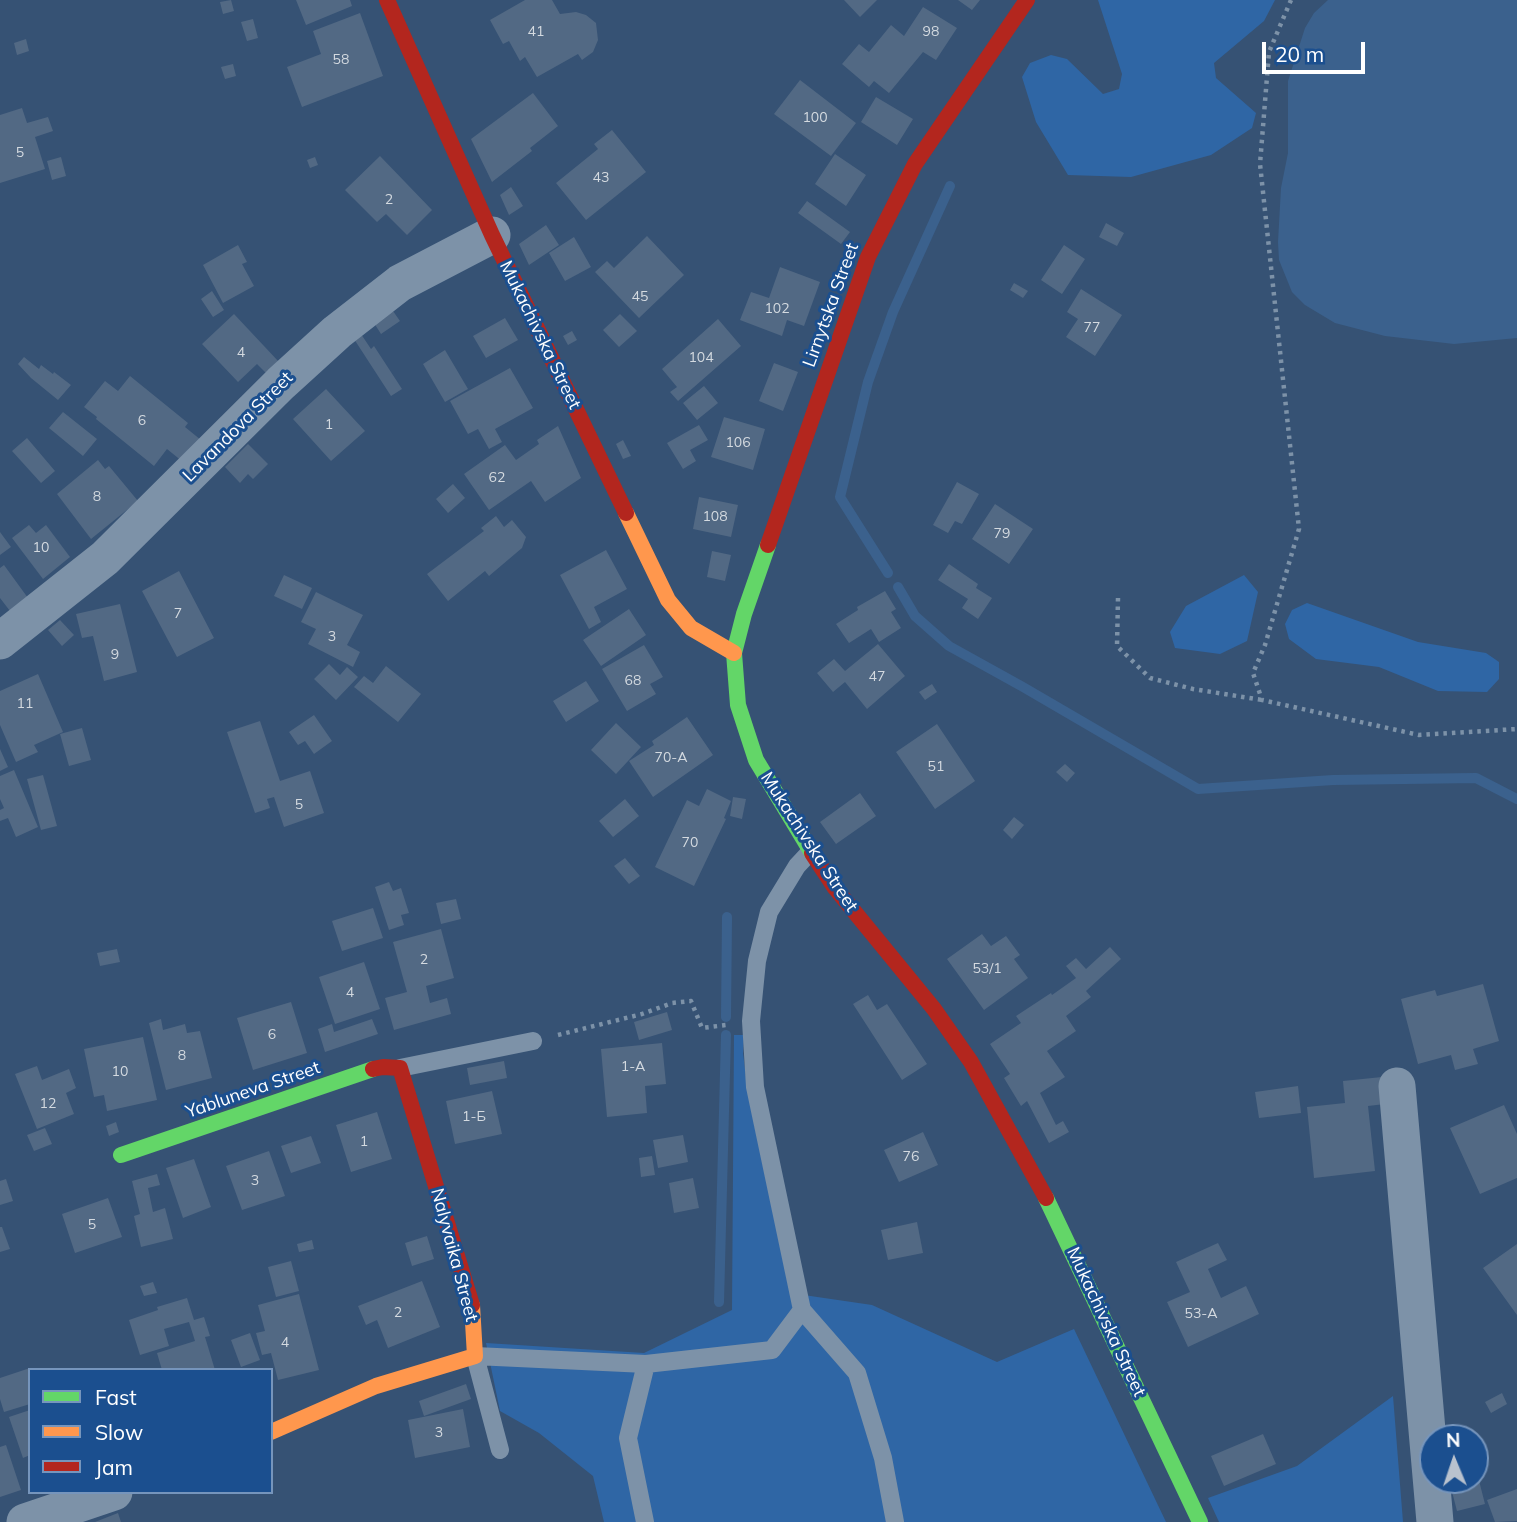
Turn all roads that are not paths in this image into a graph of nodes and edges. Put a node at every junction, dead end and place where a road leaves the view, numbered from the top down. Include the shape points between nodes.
1 (387, 0) edge
2 (1027, 0) edge
3 (492, 235) junction
4 (0, 641) edge
5 (734, 653) junction
6 (811, 851) junction
7 (533, 1041) road end
8 (400, 1068) junction
9 (1397, 1086) dead end
10 (121, 1155) dead end
11 (802, 1310) junction
12 (475, 1356) junction
13 (646, 1364) junction
14 (273, 1431) edge
15 (500, 1450) dead end
16 (108, 1494) edge
17 (25, 1522) edge
18 (645, 1522) edge
19 (895, 1522) edge
20 (1200, 1522) edge
21 (1435, 1522) edge

1 - 3 street, Mukachivska Street
2 - 5 street, Lirnytska Street via 915,164 867,257
3 - 4 street, Lavandova Street via 400,283 337,332 105,558
3 - 5 street, Mukachivska Street via 667,600 691,628
5 - 6 street, Mukachivska Street via 738,705 756,760
6 - 11 lane via 769,912 757,961 751,1021 755,1087
6 - 20 street, Mukachivska Street via 971,1062 1056,1215
7 - 8 lane
8 - 10 street, Yabluneva Street via 362,1072
8 - 12 street, Nalyvaika Street via 472,1306
9 - 21 street
11 - 13 lane via 772,1350
11 - 19 lane via 856,1373 883,1458
12 - 13 lane
12 - 14 street via 376,1386
12 - 15 lane
13 - 18 lane via 628,1438
16 - 17 street

